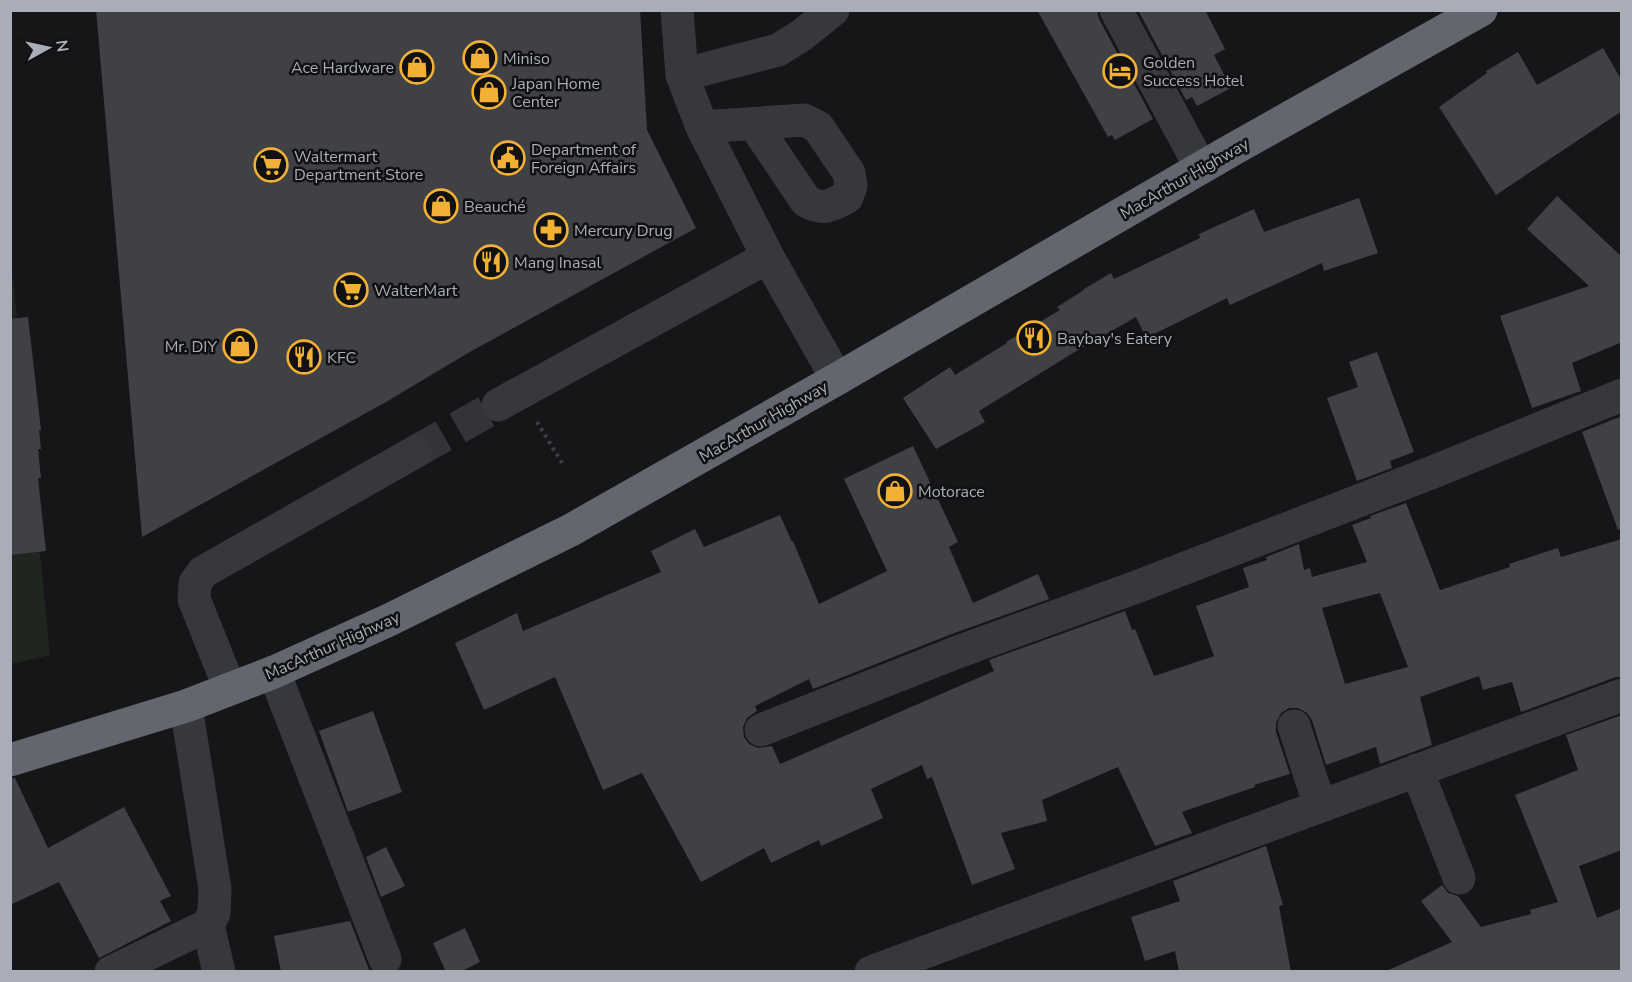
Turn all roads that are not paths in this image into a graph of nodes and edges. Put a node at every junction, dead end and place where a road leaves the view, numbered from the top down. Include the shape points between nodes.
1 (677, 10) edge
2 (833, 10) edge
3 (1116, 10) edge
4 (1481, 10) edge
5 (682, 75) junction
6 (754, 124) dead end
7 (702, 127) junction
8 (1201, 168) junction
9 (768, 257) junction
10 (837, 380) junction
11 (1622, 395) edge
12 (509, 399) tunnel mouth
13 (415, 452) tunnel mouth
14 (274, 672) junction
15 (230, 689) junction
16 (1622, 695) edge
17 (186, 706) junction
18 (1294, 726) dead end
19 (761, 730) dead end
20 (10, 760) edge
21 (1417, 770) junction
22 (1320, 806) junction
23 (1459, 878) dead end
24 (208, 925) junction
25 (385, 959) dead end
26 (111, 972) edge
27 (219, 972) edge
28 (870, 972) edge

1 - 5 street
2 - 5 street via 778,50
3 - 8 street
4 - 8 highway, MacArthur Highway
5 - 7 street
6 - 7 street
7 - 9 street
8 - 10 highway, MacArthur Highway
9 - 10 street
9 - 12 street
10 - 14 highway, MacArthur Highway via 571,530
11 - 19 street via 1422,477
13 - 15 street via 203,572 195,584 194,599
14 - 15 highway, MacArthur Highway
14 - 25 street
15 - 17 highway, MacArthur Highway
16 - 21 street
17 - 20 highway, MacArthur Highway
17 - 24 street via 215,889 214,913
18 - 22 street
21 - 22 street
21 - 23 street
22 - 28 street
24 - 26 street
24 - 27 street

